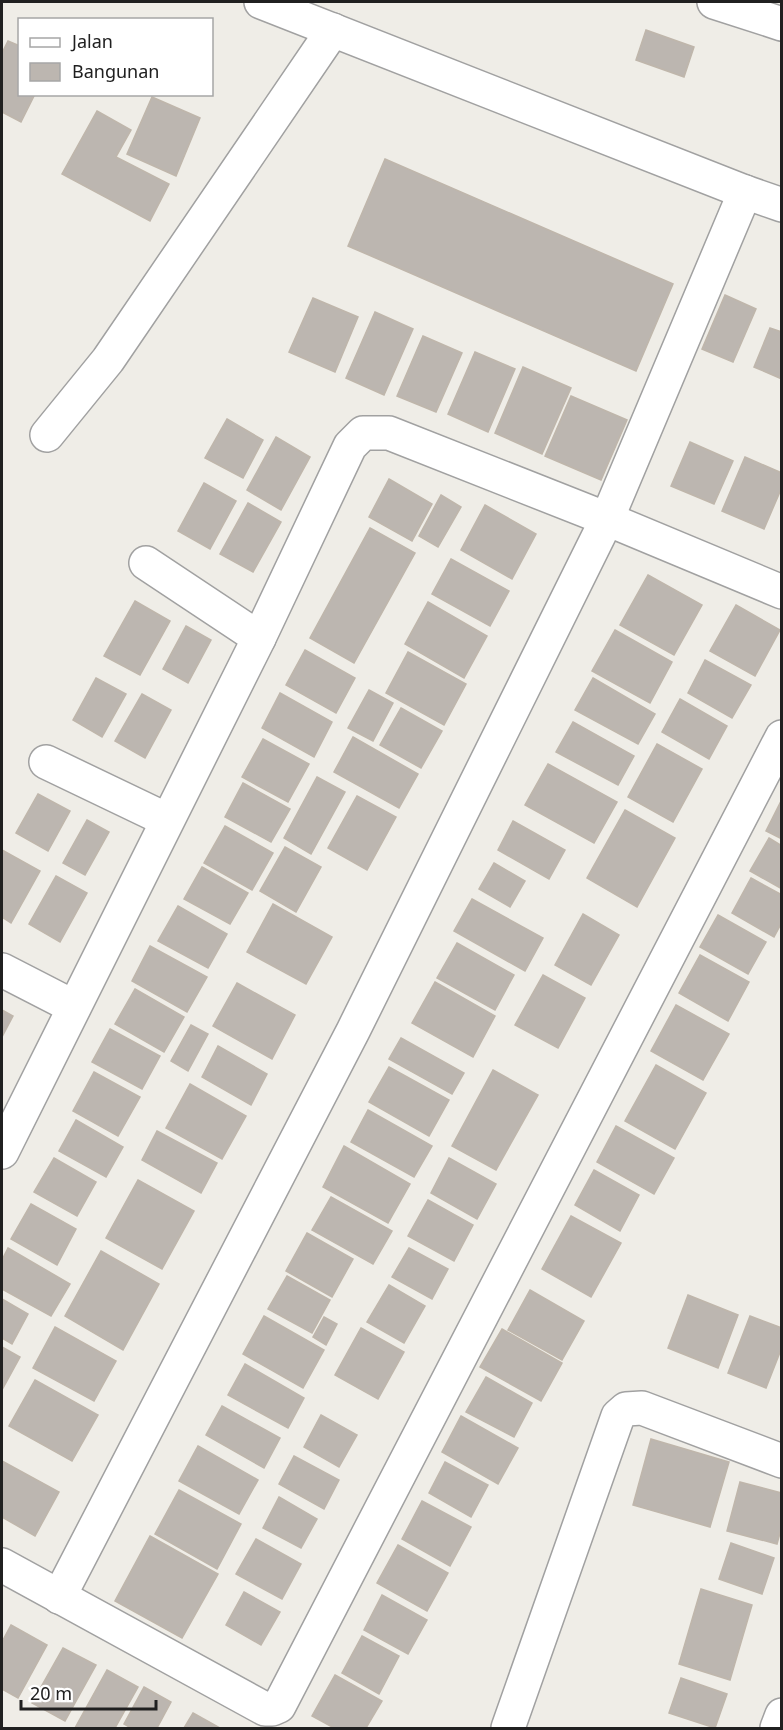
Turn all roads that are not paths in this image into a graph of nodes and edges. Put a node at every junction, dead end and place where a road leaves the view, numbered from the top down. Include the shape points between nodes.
1 (261, 2) edge
2 (714, 2) edge
3 (782, 24) edge
4 (333, 30) junction
5 (745, 192) junction
6 (782, 205) edge
7 (46, 435) dead end
8 (607, 519) junction
9 (146, 563) dead end
10 (782, 592) edge
11 (259, 638) junction
12 (782, 736) edge
13 (46, 762) dead end
14 (167, 820) junction
15 (2, 970) edge
16 (74, 1006) junction
17 (2, 1152) edge
18 (782, 1461) edge
19 (2, 1565) edge
20 (59, 1597) junction
21 (782, 1715) edge
22 (508, 1728) edge
23 (777, 1728) edge

1 - 4 street
2 - 3 street
4 - 5 street
4 - 7 street via 108,360
5 - 6 street
5 - 8 street
8 - 10 street
8 - 11 street via 389,433 363,433 350,446
8 - 20 street via 353,1031
9 - 11 street
11 - 14 street
12 - 20 street via 279,1706 265,1709
13 - 14 street
14 - 16 street
15 - 16 street
16 - 17 street
18 - 22 street via 642,1408 626,1409 618,1416
19 - 20 street
21 - 23 street

